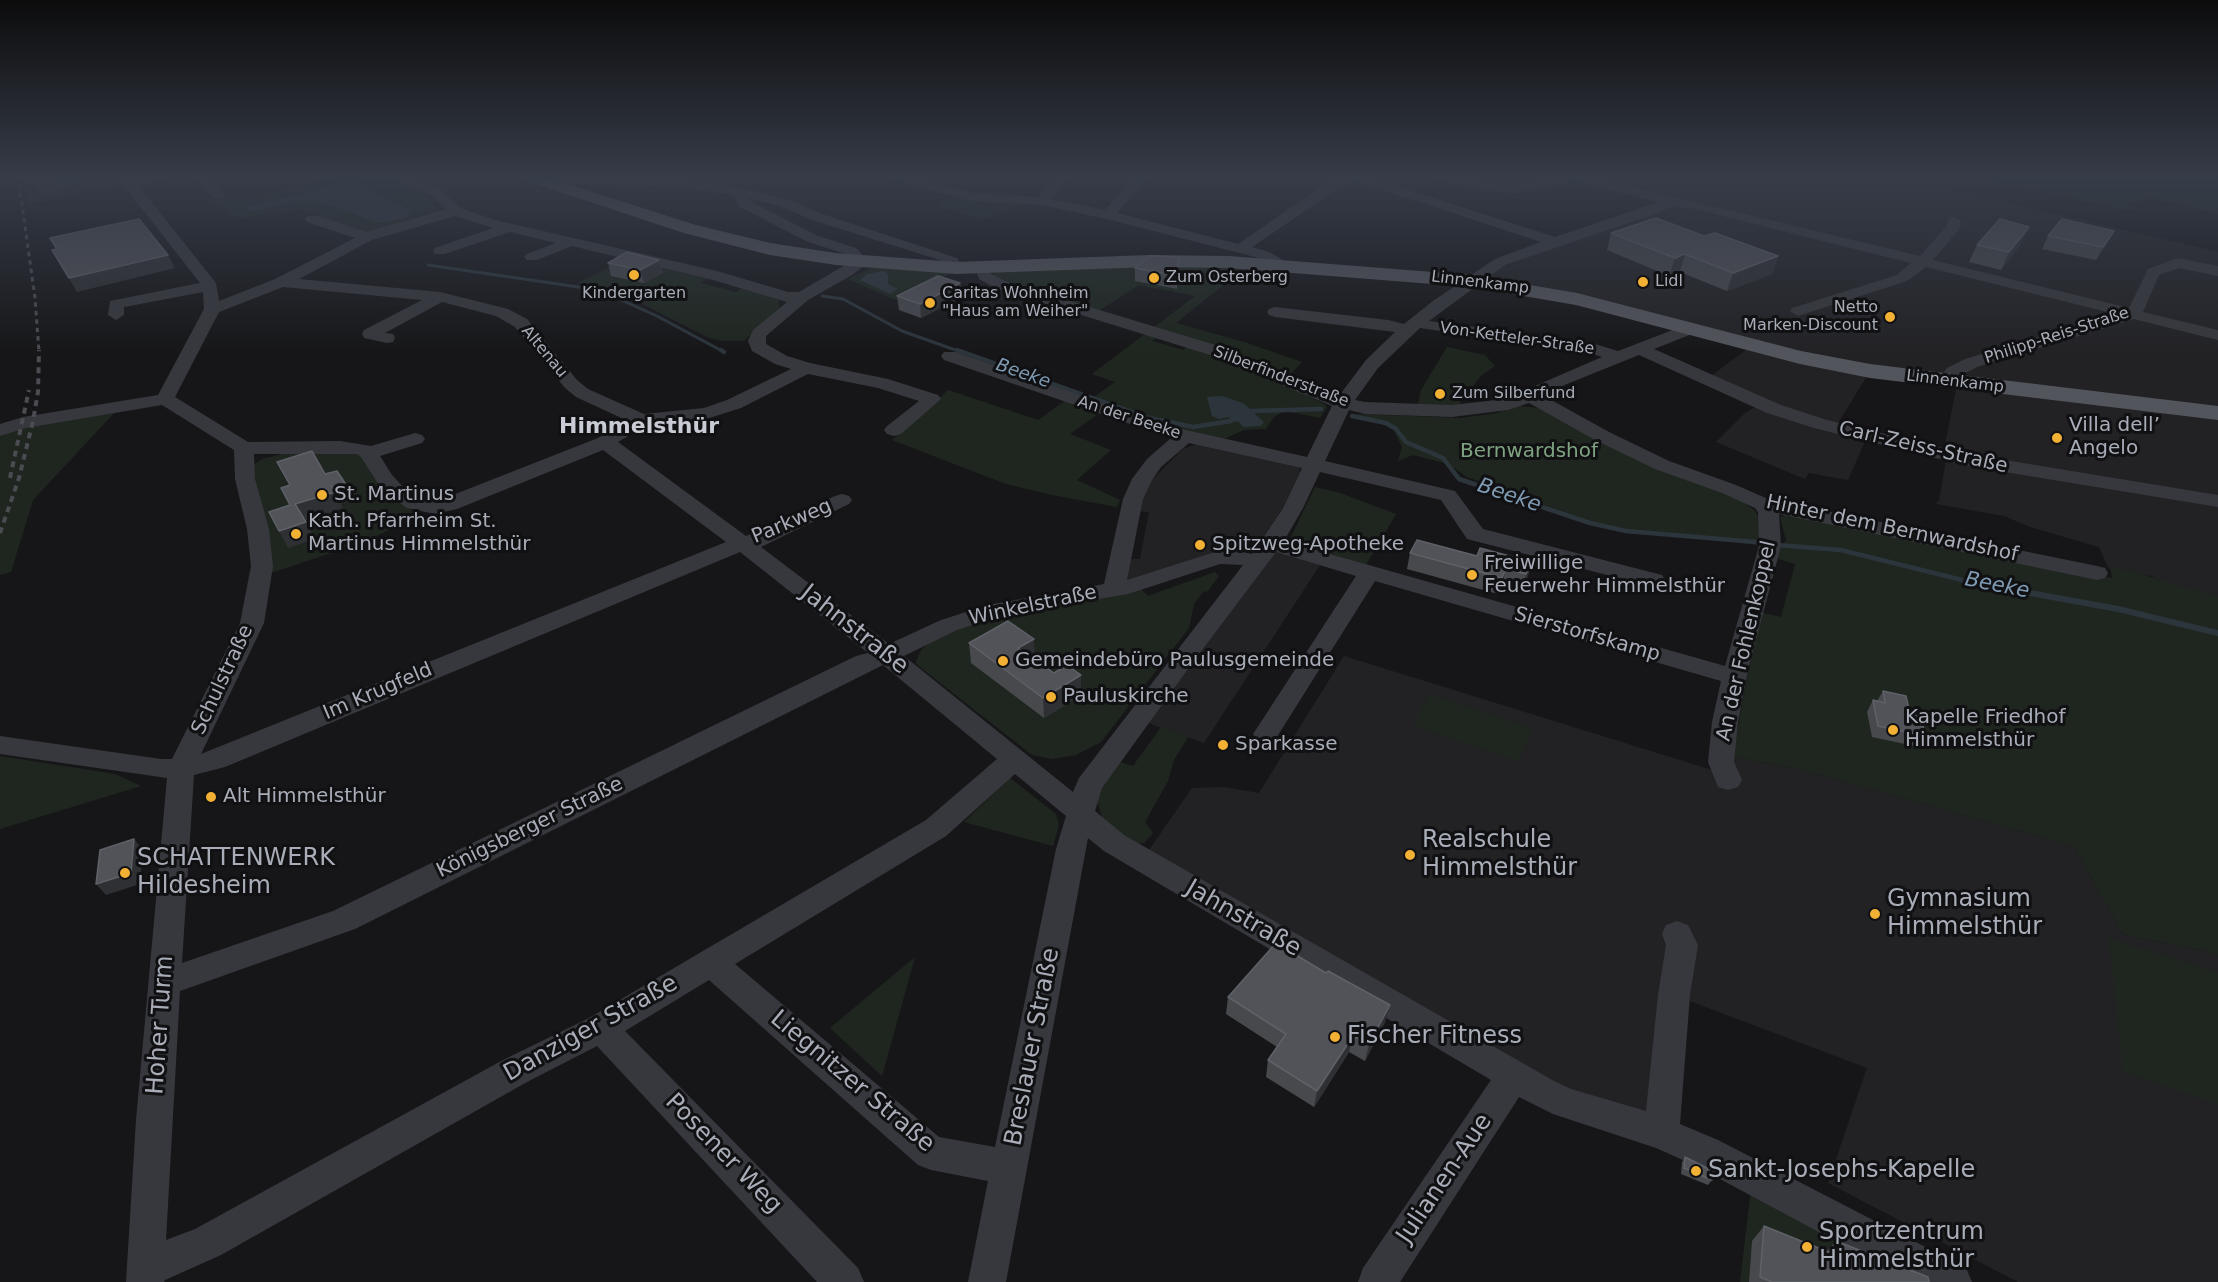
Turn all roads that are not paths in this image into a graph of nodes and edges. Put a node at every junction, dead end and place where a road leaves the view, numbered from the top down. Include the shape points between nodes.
1 (171, 236) edge
2 (363, 236) edge
3 (371, 236) edge
4 (484, 236) edge
5 (545, 236) edge
6 (716, 236) edge
7 (807, 236) edge
8 (877, 236) edge
9 (1188, 236) edge
10 (1259, 236) edge
11 (1536, 236) edge
12 (1574, 236) edge
13 (1821, 236) edge
14 (1946, 236) edge
15 (367, 237) junction
16 (570, 242) junction
17 (1555, 242) junction
18 (1240, 249) junction
19 (440, 251) dead end
20 (532, 257) dead end
21 (1924, 261) junction
22 (861, 262) junction
23 (1282, 265) junction
24 (956, 268) junction
25 (983, 268) junction
26 (2218, 271) edge
27 (1471, 281) junction
28 (281, 282) junction
29 (210, 286) junction
30 (440, 297) junction
31 (802, 297) junction
32 (212, 309) junction
33 (1798, 311) dead end
34 (1275, 312) dead end
35 (2134, 314) junction
36 (116, 315) dead end
37 (1411, 326) junction
38 (1691, 328) junction
39 (2218, 335) edge
40 (387, 338) dead end
41 (1641, 349) junction
42 (950, 356) dead end
43 (1619, 357) junction
44 (806, 368) junction
45 (1952, 382) junction
46 (1531, 396) junction
47 (165, 399) junction
48 (1343, 403) junction
49 (2218, 413) edge
50 (642, 420) junction
51 (0, 429) edge
52 (894, 430) dead end
53 (1185, 436) junction
54 (415, 439) dead end
55 (605, 442) junction
56 (244, 448) junction
57 (369, 453) junction
58 (1313, 464) junction
59 (842, 500) dead end
60 (2218, 501) edge
61 (1762, 504) junction
62 (742, 543) junction
63 (1264, 552) junction
64 (1369, 573) junction
65 (2097, 573) dead end
66 (1654, 580) dead end
67 (1114, 589) junction
68 (887, 655) junction
69 (1735, 677) junction
70 (1266, 734) dead end
71 (0, 745) edge
72 (1015, 759) junction
73 (181, 768) junction
74 (1728, 780) dead end
75 (1079, 812) junction
76 (1677, 934) dead end
77 (710, 962) junction
78 (165, 983) junction
79 (601, 1028) junction
80 (1514, 1076) junction
81 (1661, 1133) junction
82 (1010, 1167) junction
83 (145, 1275) edge
84 (844, 1282) edge
85 (987, 1282) edge
86 (1377, 1282) edge
87 (1952, 1282) edge

1 - 29 street
2 - 15 street
3 - 15 street
4 - 19 street
5 - 16 street
6 - 22 main road, Linnenkamp
7 - 22 street via 851,251
8 - 24 street via 945,257
9 - 18 street
10 - 18 street
11 - 17 street
12 - 17 street, Von-Ketteler-Straße
13 - 21 street
14 - 21 street
15 - 28 street
16 - 20 street
16 - 31 street via 717,276 787,297
17 - 27 street, Von-Ketteler-Straße via 1500,262
18 - 23 street via 1267,256
21 - 33 street via 1902,278
21 - 35 street
22 - 24 main road, Linnenkamp
22 - 31 street
23 - 25 main road, Linnenkamp via 1149,261
23 - 27 main road, Linnenkamp
24 - 25 main road, Linnenkamp
25 - 48 street, Silberfinderstraße via 984,276 1001,285 1216,351
26 - 35 street, Philipp-Reis-Straße via 2178,262 2153,272
27 - 37 street, Von-Ketteler-Straße
27 - 38 main road, Linnenkamp via 1558,295
28 - 30 street, Altenau
28 - 32 street
29 - 32 street
29 - 36 street via 116,304
30 - 40 street via 370,334
30 - 50 street, Altenau via 487,307 521,323 582,393
31 - 44 street via 756,341 758,347 781,360
32 - 47 street
34 - 37 street, Von-Ketteler-Straße
35 - 39 street
35 - 45 street, Philipp-Reis-Straße via 1971,363 1953,372
37 - 43 street, Von-Ketteler-Straße via 1585,346
37 - 48 street, Von-Ketteler-Straße via 1372,364
38 - 41 street, Silberfinderstraße
38 - 45 main road, Linnenkamp via 1844,366
41 - 43 street, Silberfinderstraße
41 - 60 street, Carl-Zeiss-Straße via 1774,409 1821,424 1989,464
42 - 53 street, An der Beeke via 1143,425
43 - 46 street, Silberfinderstraße
44 - 50 street via 725,407
44 - 52 street via 882,383 932,399
45 - 49 main road, Linnenkamp
46 - 48 street, Silberfinderstraße via 1508,404 1452,411 1365,408
46 - 61 street, Hinter dem Bernwardshof via 1662,465
47 - 51 street
47 - 56 street
48 - 58 street
50 - 55 street
53 - 58 street, An der Beeke
53 - 67 street, Winkelstraße via 1142,479 1133,499
54 - 57 street
55 - 57 street via 435,508 414,504 398,493
55 - 62 street, Jahnstraße
56 - 57 street via 340,447 361,448
56 - 73 street, Schulstraße via 262,566 252,622
58 - 63 street via 1293,508
58 - 66 street, An der Beeke via 1448,495 1475,534
59 - 62 street, Parkweg via 753,542
61 - 65 street, Hinter dem Bernwardshof
61 - 69 street, An der Fohlenkoppel via 1770,520 1770,546
62 - 68 street, Jahnstraße
62 - 73 street, Im Krugfeld via 216,760
63 - 64 street, Winkelstraße
63 - 67 street, Winkelstraße via 1218,558
63 - 75 street, Breslauer Straße via 1093,778
64 - 69 street, Sierstorfskamp
64 - 70 street
67 - 68 street, Winkelstraße via 996,610 949,625
68 - 72 street, Jahnstraße
68 - 78 street, Königsberger Straße via 865,662 344,920
69 - 74 street, An der Fohlenkoppel via 1721,762
71 - 73 street, Im Krugfeld via 130,766
72 - 75 street, Jahnstraße
72 - 77 street, Danziger Straße via 936,828
73 - 78 street, Hoher Turm
75 - 80 street, Jahnstraße via 1114,843
75 - 82 street, Breslauer Straße
76 - 81 street via 1682,945
77 - 79 street, Danziger Straße
77 - 82 street, Liegnitzer Straße via 931,1153
78 - 83 street, Hoher Turm
79 - 83 street, Danziger Straße via 515,1071
79 - 84 street, Posener Weg
80 - 81 street, Jahnstraße via 1565,1103
80 - 86 street, Julianen-Aue
81 - 87 street, Jahnstraße via 1756,1177
82 - 85 street, Breslauer Straße

